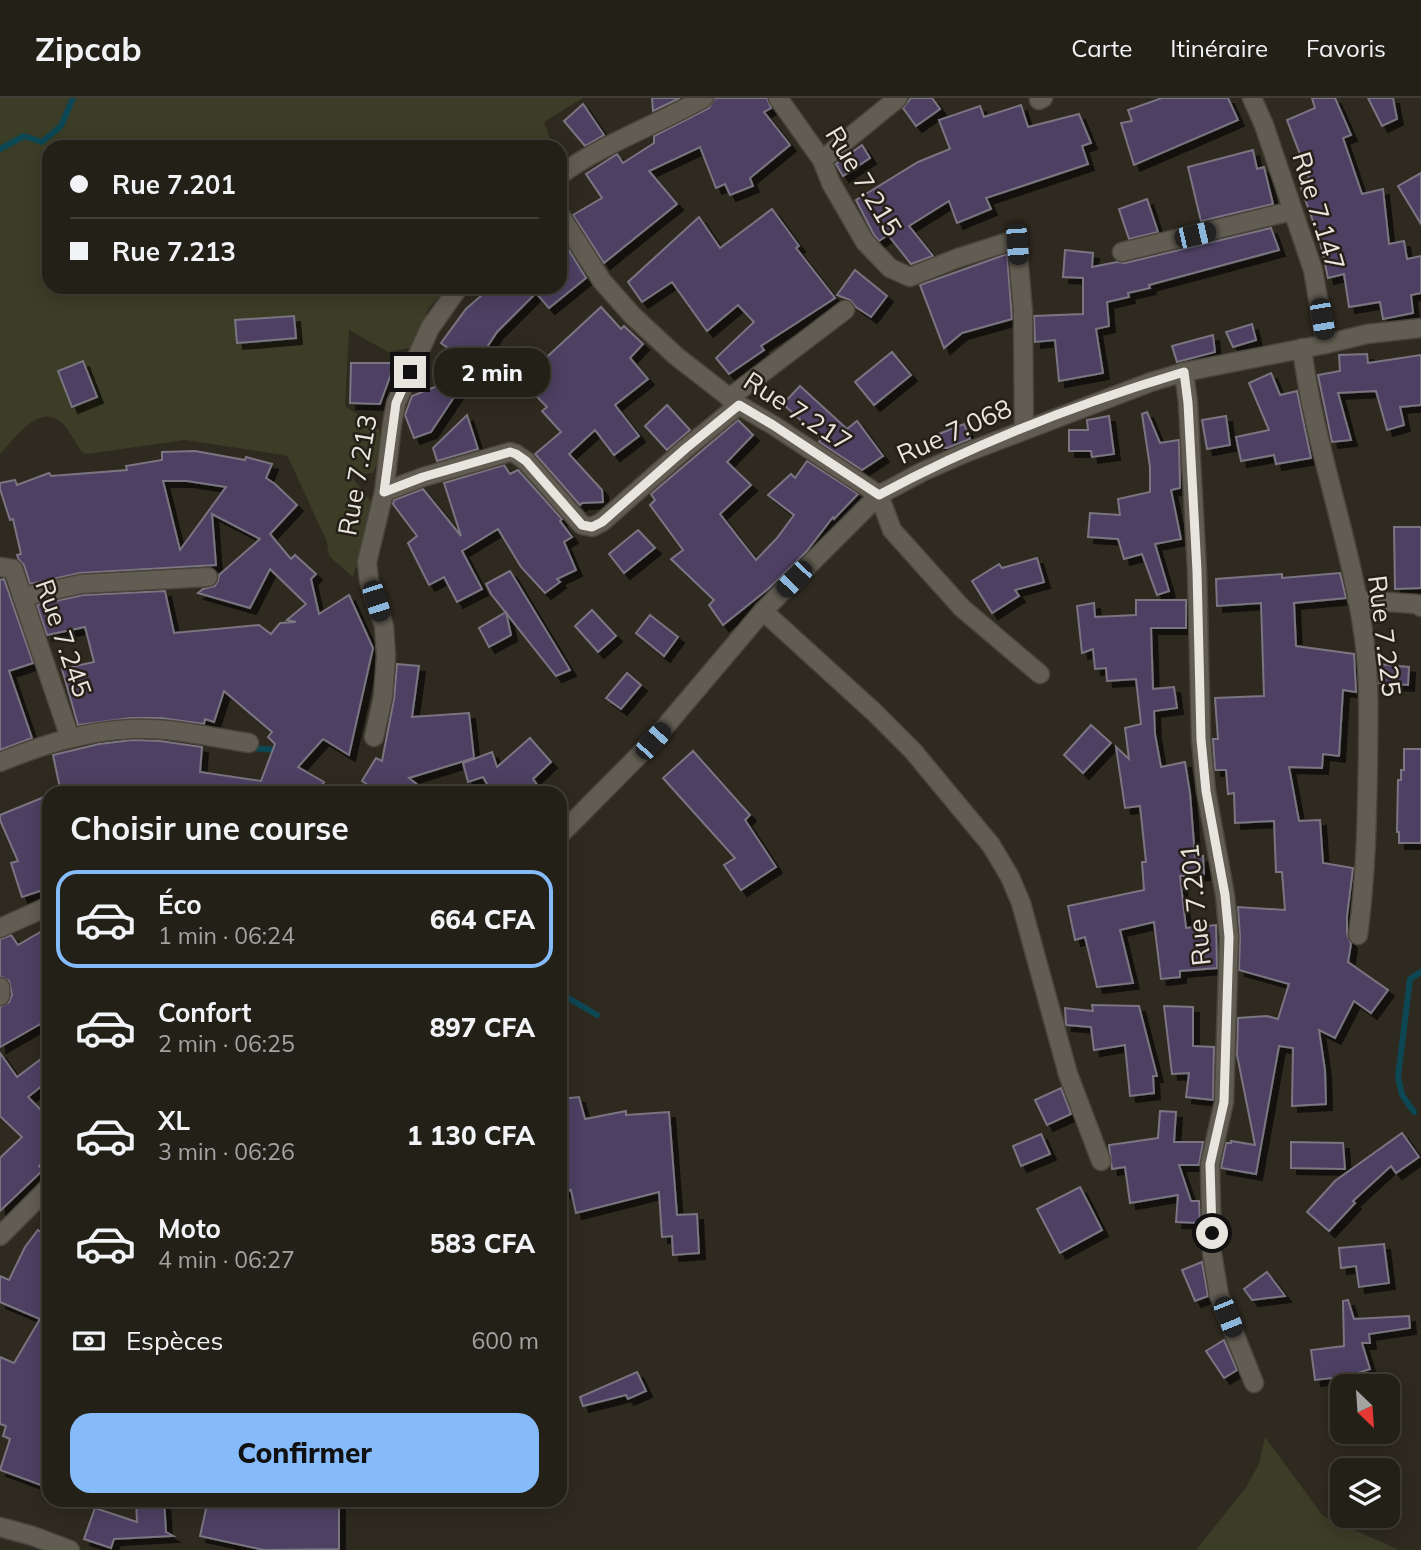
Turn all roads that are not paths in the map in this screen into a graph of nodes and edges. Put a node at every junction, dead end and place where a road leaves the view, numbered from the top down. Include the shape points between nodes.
1 (704, 98) edge
2 (778, 98) edge
3 (898, 98) edge
4 (1252, 98) edge
5 (822, 160) junction
6 (567, 170) edge
7 (1292, 211) junction
8 (567, 226) edge
9 (1122, 252) dead end
10 (454, 294) edge
11 (845, 310) dead end
12 (1421, 328) edge
13 (1326, 344) junction
14 (1303, 348) junction
15 (1184, 372) junction
16 (734, 401) junction
17 (1024, 429) junction
18 (384, 492) junction
19 (879, 495) junction
20 (0, 567) edge
21 (208, 577) dead end
22 (22, 597) junction
23 (1357, 600) junction
24 (1421, 607) edge
25 (763, 611) junction
26 (1040, 674) dead end
27 (374, 737) dead end
28 (70, 738) junction
29 (249, 743) dead end
30 (0, 762) edge
31 (567, 828) edge
32 (42, 909) edge
33 (0, 928) edge
34 (1358, 935) dead end
35 (0, 987) edge
36 (0, 996) edge
37 (1101, 1161) dead end
38 (42, 1194) edge
39 (0, 1236) edge
40 (1254, 1382) dead end
41 (0, 1527) edge
42 (70, 1550) edge

1 - 6 street
2 - 5 street, Rue 7.215
3 - 5 street
4 - 7 street, Rue 7.147
5 - 17 street, Rue 7.215 via 865,242 890,268 910,277 1011,240 1017,244
7 - 9 street
7 - 13 street, Rue 7.147 via 1313,270
8 - 16 street, Rue 7.217 via 602,281 632,315
10 - 18 street, Rue 7.213 via 430,328 396,403
11 - 16 street
12 - 13 street, Rue 7.068
13 - 14 street, Rue 7.068
14 - 15 street, Rue 7.068
14 - 23 street, Rue 7.225 via 1321,449
15 - 17 street, Rue 7.068
15 - 40 street, Rue 7.201 via 1197,571 1201,739 1229,937 1224,1102 1210,1164 1212,1253 1219,1295
16 - 18 street via 592,527 582,525 526,461 510,452
16 - 19 street, Rue 7.217
17 - 19 street, Rue 7.068
18 - 27 street, Rue 7.213 via 367,562 385,636 383,697
19 - 25 street, Rue 7.068
19 - 26 street via 892,530 962,608
20 - 22 street, Rue 7.245 via 13,569
21 - 22 street via 81,584
22 - 28 street, Rue 7.245
23 - 24 street
23 - 34 street, Rue 7.225 via 1369,688 1366,883
25 - 31 street, Rue 7.068 via 653,741
25 - 37 street via 913,751 991,845 1021,904 1065,1063
28 - 29 street via 130,729
28 - 30 street
32 - 33 street
35 - 36 street
38 - 39 street
41 - 42 street

